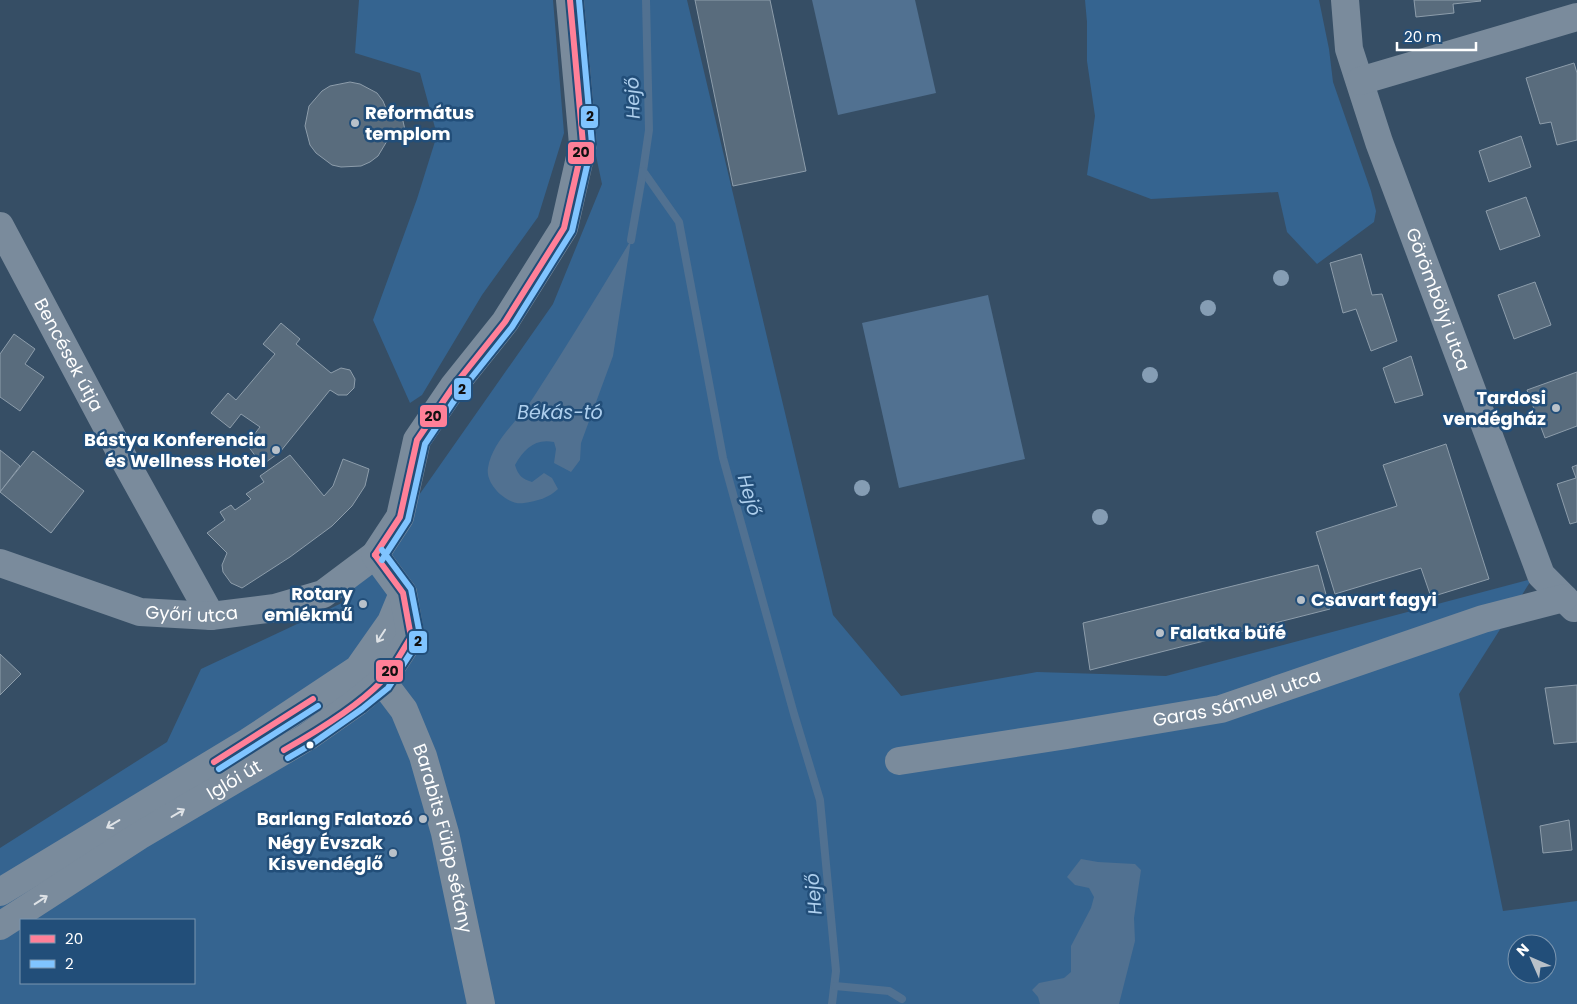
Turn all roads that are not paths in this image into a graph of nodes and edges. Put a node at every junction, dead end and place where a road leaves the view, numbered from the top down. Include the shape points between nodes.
1 (570, 0) edge
2 (1345, 0) edge
3 (1577, 18) edge
4 (1360, 81) junction
5 (0, 226) edge
6 (375, 555) junction
7 (0, 563) edge
8 (403, 593) junction
9 (1573, 597) edge
10 (211, 616) junction
11 (382, 681) junction
12 (899, 761) dead end
13 (0, 892) edge
14 (0, 926) edge
15 (481, 1004) edge

1 - 6 street, Győri utca via 583,144 564,228 505,322 453,387 417,440 400,517
2 - 4 street, Görömbölyi utca via 1349,48
3 - 4 street
4 - 9 street, Görömbölyi utca via 1378,142 1541,575
5 - 10 street, Bencések útja
6 - 8 street, Iglói út
6 - 10 street, Győri utca via 323,594 275,608
7 - 10 street, Győri utca via 140,612
8 - 11 street, Iglói út via 411,637
8 -> 13 street, Iglói út via 391,622 358,670 248,742
9 - 12 street, Garas Sámuel utca via 1483,619 1221,709
14 -> 11 street, Iglói út via 139,836 306,737
11 - 15 street, Barabits Fülöp sétány via 404,710 423,756 445,833

